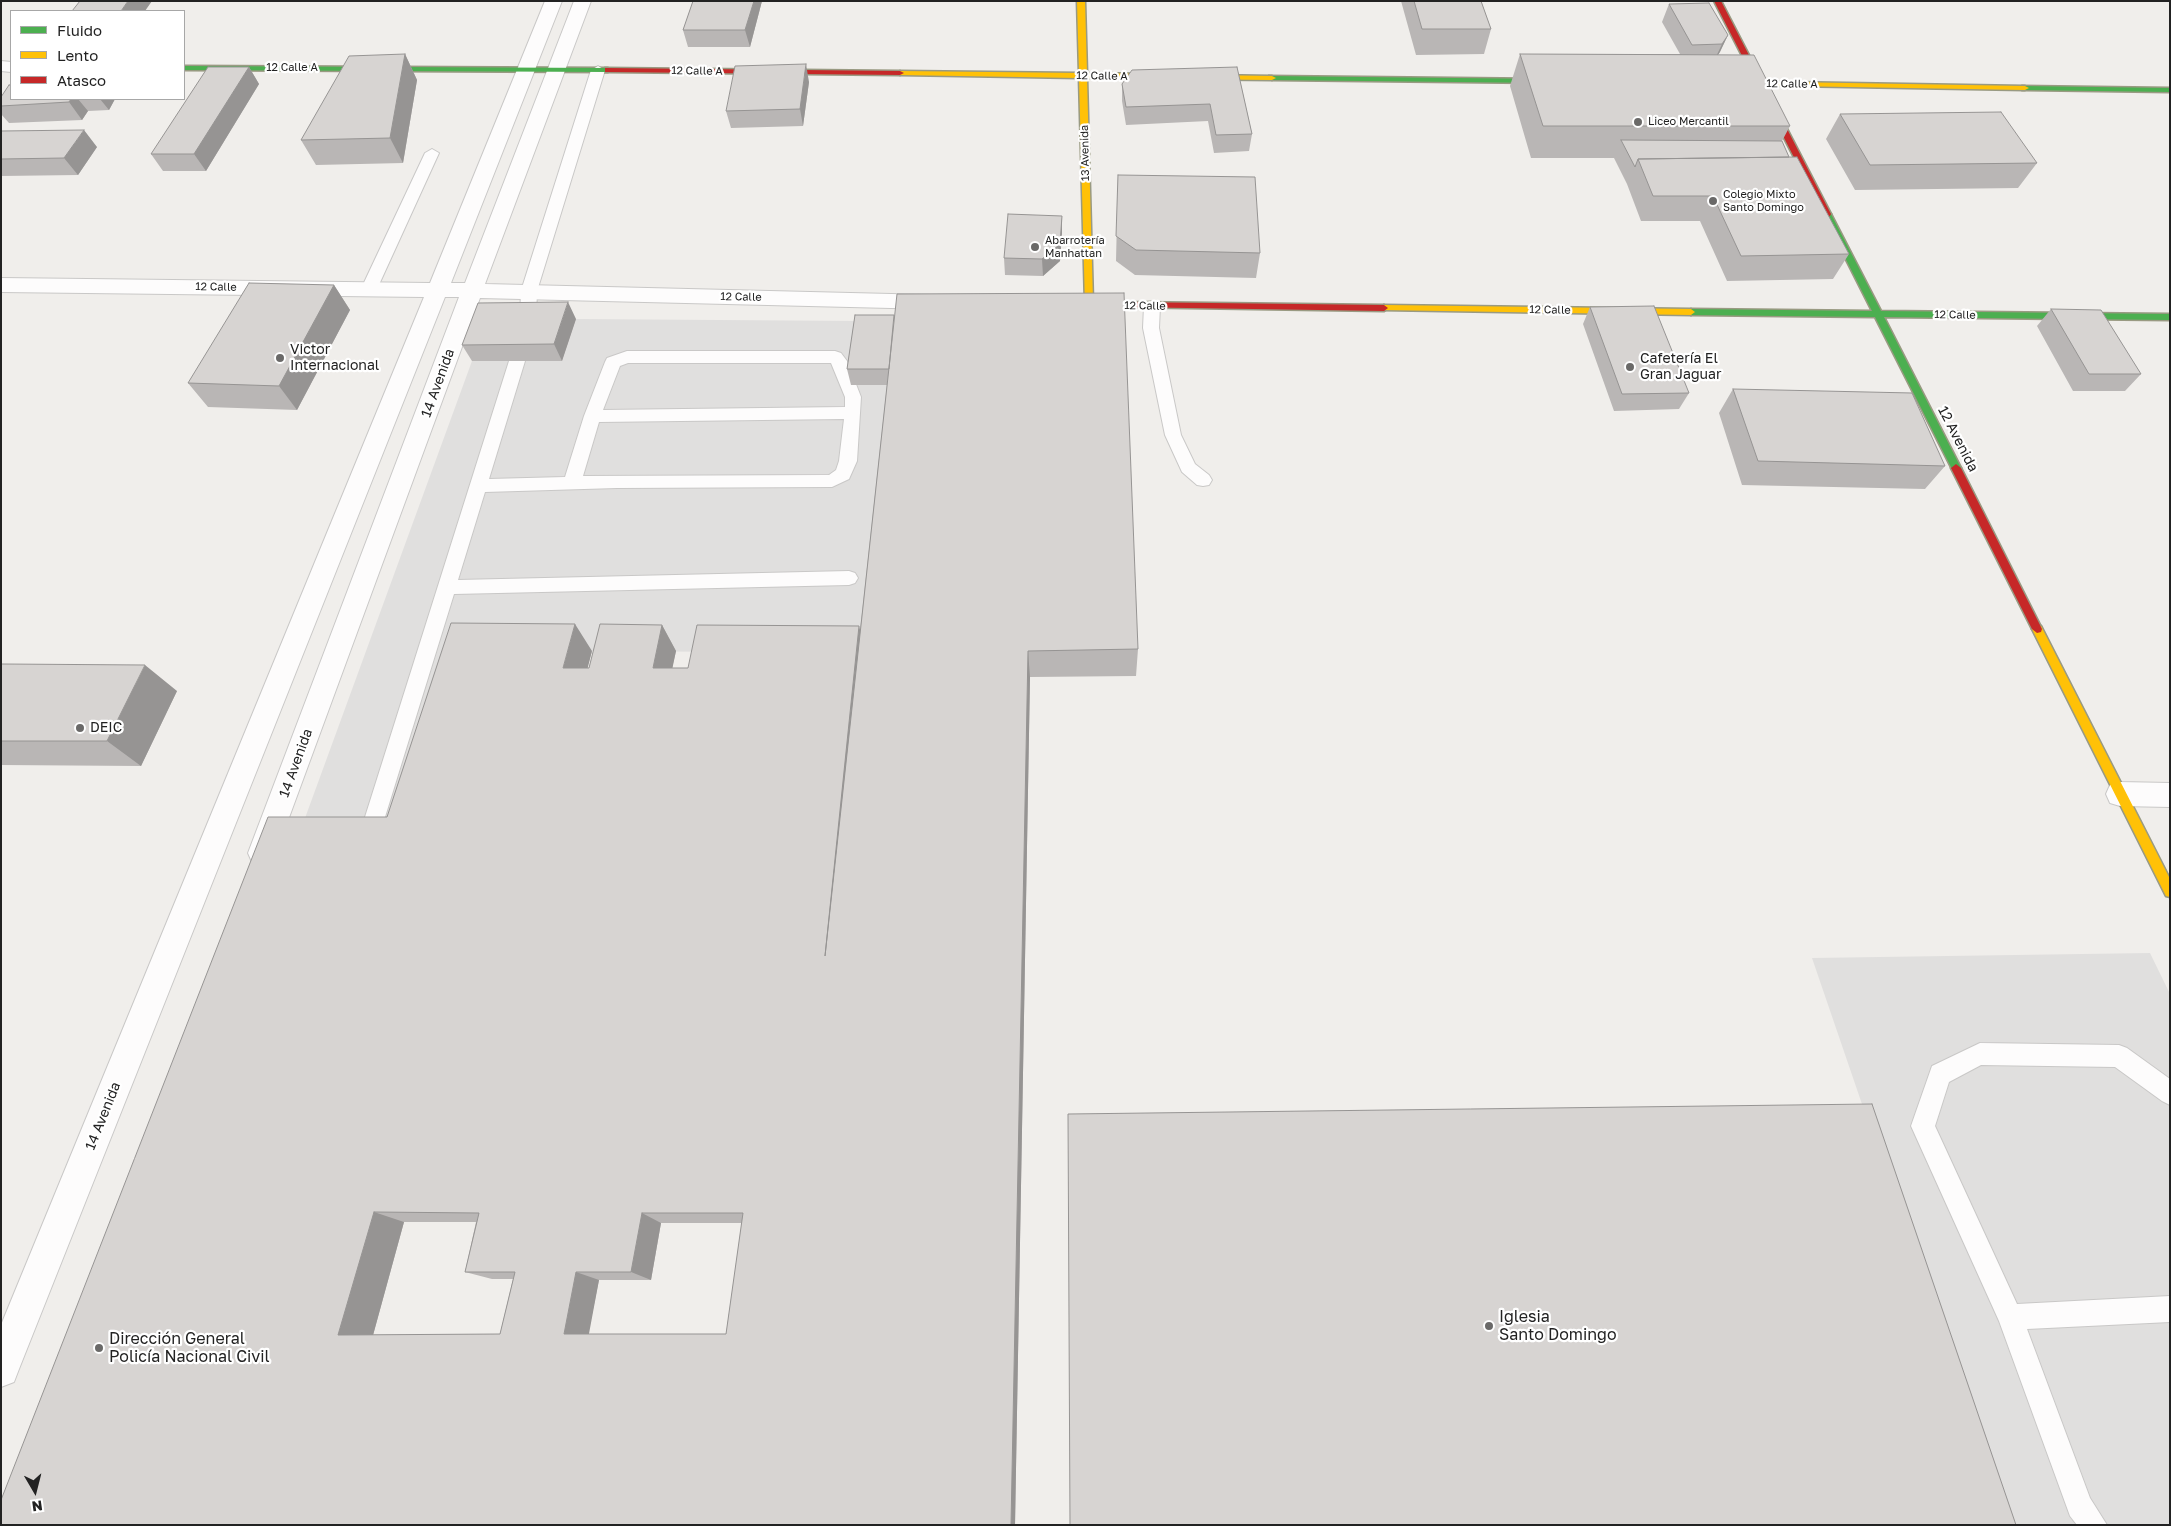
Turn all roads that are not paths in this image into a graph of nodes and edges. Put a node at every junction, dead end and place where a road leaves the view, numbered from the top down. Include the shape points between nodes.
1 (554, 1) edge
2 (583, 1) edge
3 (1081, 1) edge
4 (1717, 1) edge
5 (185, 68) edge
6 (527, 69) junction
7 (557, 69) junction
8 (598, 70) junction
9 (1083, 75) junction
10 (1556, 81) edge
11 (1723, 83) edge
12 (1758, 83) junction
13 (2170, 90) edge
14 (432, 153) dead end
15 (1, 285) edge
16 (369, 289) junction
17 (438, 290) junction
18 (472, 290) junction
19 (529, 292) junction
20 (948, 302) edge
21 (1081, 305) joint
22 (1152, 306) junction
23 (1878, 314) junction
24 (528, 318) edge
25 (2170, 318) edge
26 (517, 361) edge
27 (853, 413) junction
28 (592, 416) junction
29 (1203, 480) dead end
30 (572, 483) junction
31 (478, 486) junction
32 (849, 578) dead end
33 (446, 587) junction
34 (2120, 794) junction
35 (2170, 795) edge
36 (375, 816) edge
37 (253, 878) edge
38 (2170, 892) edge
39 (2170, 1093) edge
40 (2170, 1309) edge
41 (2010, 1317) junction
42 (1, 1369) edge
43 (2093, 1525) edge

1 - 6 street, 14 Avenida
2 - 7 street, 14 Avenida
3 - 9 street, 13 Avenida
4 - 12 street, 12 Avenida
5 - 6 street, 12 Calle A
6 - 7 street, 12 Calle A
6 - 17 street, 14 Avenida
7 - 8 street, 12 Calle A
7 - 18 street, 14 Avenida
8 - 9 street, 12 Calle A
8 - 19 lane
9 - 10 street, 12 Calle A
9 - 21 street, 13 Avenida
11 - 12 street, 12 Calle A
12 - 13 street, 12 Calle A
12 - 23 street, 12 Avenida
14 - 16 lane
15 - 16 street, 12 Calle
16 - 17 street, 12 Calle
17 - 18 street, 12 Calle
17 - 42 street, 14 Avenida
18 - 19 street, 12 Calle
18 - 37 street, 14 Avenida
19 - 20 street, 12 Calle
19 - 24 lane
21 - 22 street, 12 Calle
22 - 23 street, 12 Calle
22 - 29 lane via 1151,328 1173,435 1188,468
23 - 25 street, 12 Calle
23 - 34 street, 12 Avenida
26 - 31 lane
27 - 28 lane
27 - 28 lane via 853,397 835,357 627,357 613,362
27 - 30 lane via 848,461 843,474 832,481
28 - 30 lane
30 - 31 lane
31 - 33 lane
32 - 33 lane
33 - 36 lane
34 - 35 street
34 - 38 street, 12 Avenida
39 - 41 lane via 2118,1056 1980,1054 1940,1074 1923,1126
40 - 41 lane
41 - 43 lane via 2080,1506

